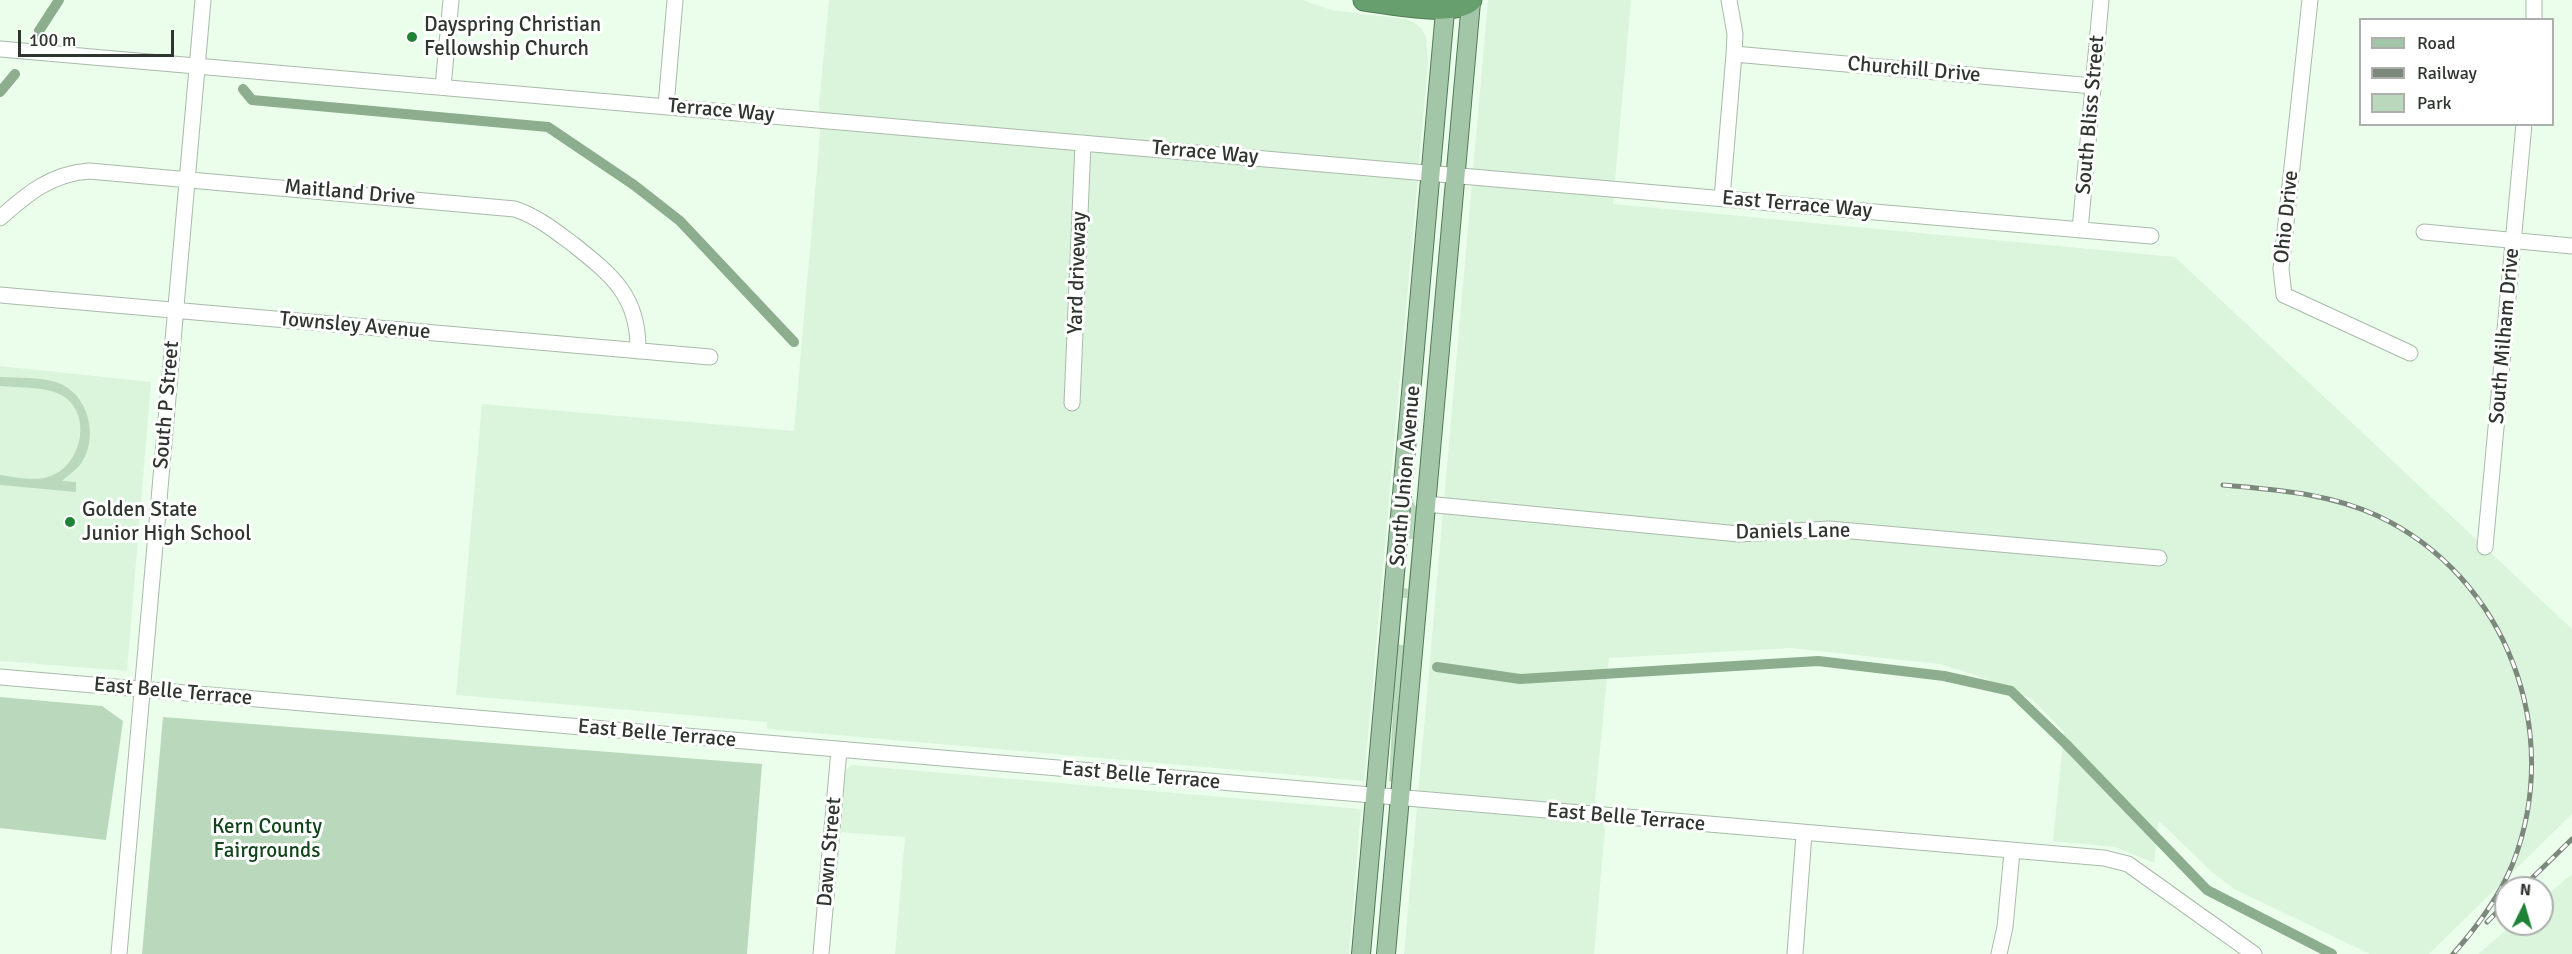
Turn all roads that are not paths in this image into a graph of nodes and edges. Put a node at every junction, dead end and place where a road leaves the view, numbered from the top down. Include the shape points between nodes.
1 (203, 0) edge
2 (451, 0) edge
3 (675, 0) edge
4 (1364, 0) edge
5 (1729, 0) edge
6 (2101, 0) edge
7 (2310, 0) edge
8 (2534, 0) edge
9 (1471, 1) edge
10 (1445, 4) edge
11 (2534, 18) edge
12 (0, 48) edge
13 (1734, 54) junction
14 (198, 66) junction
15 (2093, 86) junction
16 (444, 87) junction
17 (666, 106) junction
18 (2524, 126) edge
19 (1083, 143) junction
20 (1443, 174) junction
21 (188, 179) junction
22 (1722, 198) junction
23 (0, 218) edge
24 (2080, 230) junction
25 (2424, 232) dead end
26 (2151, 236) dead end
27 (2513, 241) junction
28 (2572, 246) edge
29 (0, 295) edge
30 (176, 310) junction
31 (638, 351) junction
32 (2410, 353) dead end
33 (710, 357) dead end
34 (1412, 381) junction
35 (1072, 403) dead end
36 (1426, 504) junction
37 (2485, 547) dead end
38 (2159, 558) dead end
39 (0, 677) edge
40 (142, 689) junction
41 (839, 750) junction
42 (1375, 796) junction
43 (1400, 798) junction
44 (1804, 834) junction
45 (2012, 852) junction
46 (119, 954) edge
47 (821, 954) edge
48 (1361, 954) edge
49 (1386, 954) edge
50 (1795, 954) edge
51 (1999, 954) edge
52 (2254, 954) edge

1 - 14 street, South P Street
2 - 16 street
3 - 17 street
4 - 10 highway
5 - 13 street
6 - 15 street, South Bliss Street
7 - 32 street, Ohio Drive via 2281,269 2284,296
8 - 11 street
9 - 10 highway
9 - 20 main road, South Union Avenue
10 - 20 main road, South Union Avenue
12 - 14 street, Terrace Way
13 - 15 street, Churchill Drive
13 - 22 street
14 - 16 street, Terrace Way
14 - 21 street, South P Street
15 - 24 street, South Bliss Street
16 - 17 street, Terrace Way
17 - 19 street, Terrace Way
18 - 27 street, South Milham Drive
19 - 20 street, Terrace Way
19 - 35 street, Yard driveway
20 - 22 street, East Terrace Way
20 - 34 main road, South Union Avenue
20 - 36 main road, South Union Avenue
21 - 23 street, Maitland Drive via 74,172 36,187
21 - 30 street, South P Street
21 - 31 street, Maitland Drive via 497,206 530,215 616,281 633,309
22 - 24 street, East Terrace Way
24 - 26 street, East Terrace Way
25 - 27 street
27 - 28 street
27 - 37 street, South Milham Drive
29 - 30 street, Townsley Avenue
30 - 31 street, Townsley Avenue
30 - 40 street, South P Street
31 - 33 street, Townsley Avenue
34 - 36 main road via 1421,410 1416,489
34 - 42 main road, South Union Avenue
36 - 38 street, Daniels Lane via 1739,534 1829,529
36 - 43 main road, South Union Avenue
39 - 40 street, East Belle Terrace
40 - 41 street, East Belle Terrace
40 - 46 street, South P Street
41 - 42 street, East Belle Terrace
41 - 47 street, Dawn Street
42 - 43 street, East Belle Terrace
42 - 48 main road, South Union Avenue
43 - 44 street, East Belle Terrace
43 - 49 main road, South Union Avenue
44 - 45 street, East Belle Terrace
44 - 50 street
45 - 51 street
45 - 52 street, East Belle Terrace via 2104,858 2128,864

